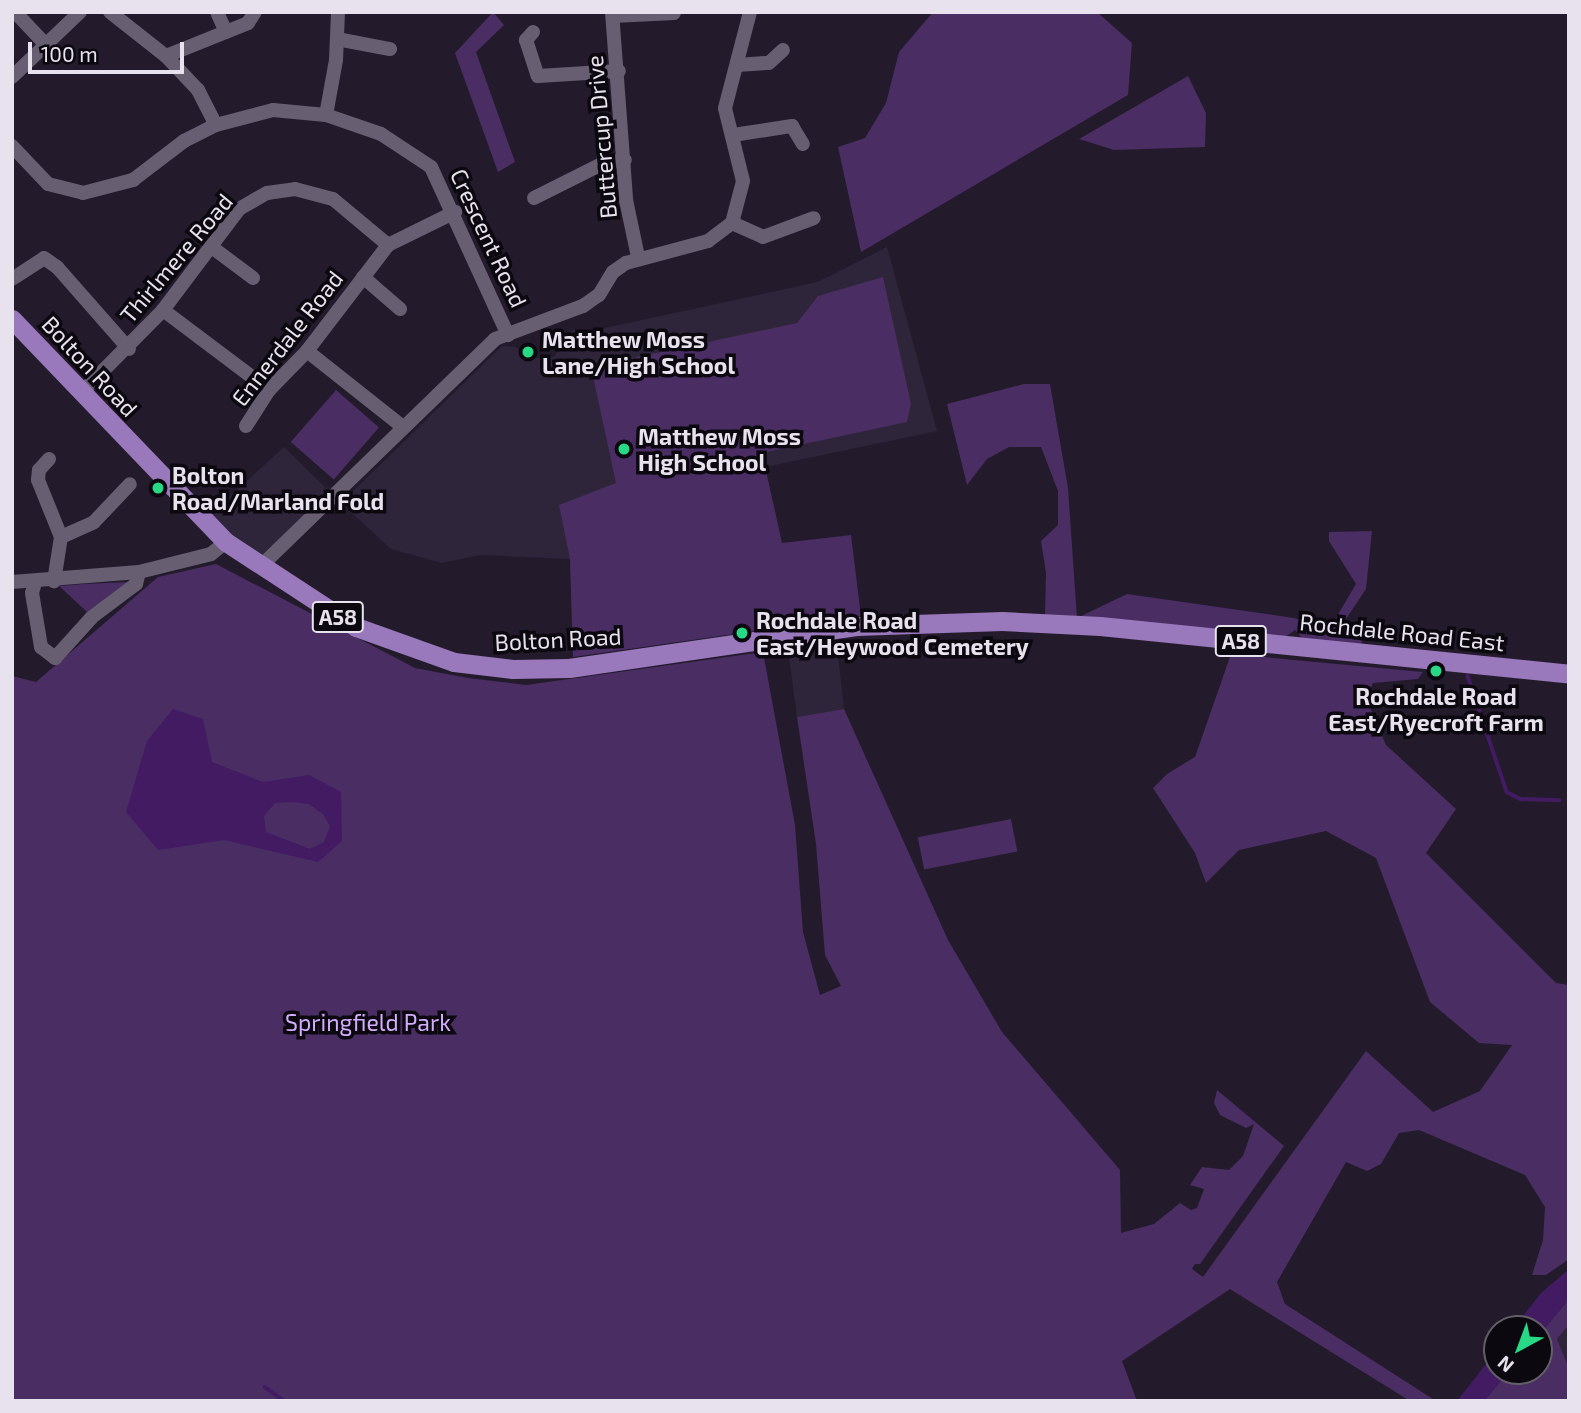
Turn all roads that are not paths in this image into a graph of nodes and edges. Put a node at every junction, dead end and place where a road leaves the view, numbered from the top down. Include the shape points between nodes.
1 (15, 12) edge
2 (80, 12) edge
3 (110, 12) edge
4 (217, 12) edge
5 (255, 12) edge
6 (338, 12) edge
7 (750, 12) edge
8 (674, 13) edge
9 (612, 14) edge
10 (226, 32) junction
11 (533, 32) dead end
12 (337, 39) junction
13 (46, 44) junction
14 (390, 49) dead end
15 (783, 50) dead end
16 (166, 56) junction
17 (737, 65) junction
18 (619, 71) junction
19 (12, 77) edge
20 (326, 115) junction
21 (216, 125) junction
22 (733, 135) junction
23 (803, 144) dead end
24 (12, 146) edge
25 (625, 160) junction
26 (534, 198) dead end
27 (455, 212) junction
28 (814, 218) dead end
29 (732, 223) junction
30 (388, 245) junction
31 (213, 248) junction
32 (638, 257) junction
33 (363, 277) junction
34 (253, 278) dead end
35 (12, 279) edge
36 (400, 309) dead end
37 (163, 310) junction
38 (12, 319) edge
39 (508, 335) junction
40 (129, 349) junction
41 (307, 351) junction
42 (269, 390) junction
43 (81, 393) junction
44 (246, 426) dead end
45 (403, 427) junction
46 (43, 462) dead end
47 (130, 484) dead end
48 (61, 537) junction
49 (226, 542) junction
50 (261, 566) junction
51 (139, 572) junction
52 (54, 581) junction
53 (12, 582) edge
54 (35, 583) junction
55 (771, 639) joint
56 (1569, 674) edge

1 - 13 street
2 - 13 street
3 - 16 street
4 - 10 street
5 - 10 street via 253,19
6 - 12 street
7 - 17 street
8 - 9 street
9 - 18 street, Buttercup Drive
10 - 16 street
11 - 18 street via 527,40 538,76
12 - 14 street
12 - 20 street
13 - 19 street
15 - 17 street via 769,63
16 - 21 street via 198,90
17 - 22 street via 725,108
18 - 25 street, Buttercup Drive
20 - 21 street, Crescent Road via 273,110
20 - 27 street, Crescent Road via 381,134 431,167
21 - 24 street, Crescent Road via 184,141 133,180 83,193 48,184
22 - 23 street via 792,126
22 - 29 street via 743,181
25 - 26 street via 604,163
25 - 32 street, Buttercup Drive via 626,200
27 - 30 street, Ennerdale Road
27 - 39 street, Crescent Road
28 - 29 street via 763,237
29 - 32 street via 708,241
30 - 31 street, Thirlmere Road via 333,199 295,189 267,193 239,209
30 - 33 street, Ennerdale Road
31 - 34 street
31 - 37 street, Thirlmere Road
32 - 39 street via 613,272 599,295 583,306
33 - 36 street, Ennerdale Road
33 - 41 street, Ennerdale Road
35 - 40 street via 44,258
37 - 40 street, Thirlmere Road
37 - 42 street
38 - 43 highway, Bolton Road / A58
39 - 45 street via 495,339
40 - 43 street, Thirlmere Road
41 - 42 street, Ennerdale Road
41 - 45 street
42 - 44 street, Ennerdale Road
43 - 49 highway, Bolton Road / A58
45 - 50 street
46 - 48 street via 40,492 53,510
47 - 48 street via 94,522
48 - 52 street
49 - 50 highway, Bolton Road / A58
49 - 51 street via 211,554
50 - 55 highway, Bolton Road / A58 via 356,627 422,653 470,665 569,668
51 - 52 street
51 - 54 street via 136,584 92,617 55,658 41,647 32,593
52 - 54 street
53 - 54 street
55 - 56 highway, Rochdale Road East / A58 via 856,626 1002,621 1100,626

